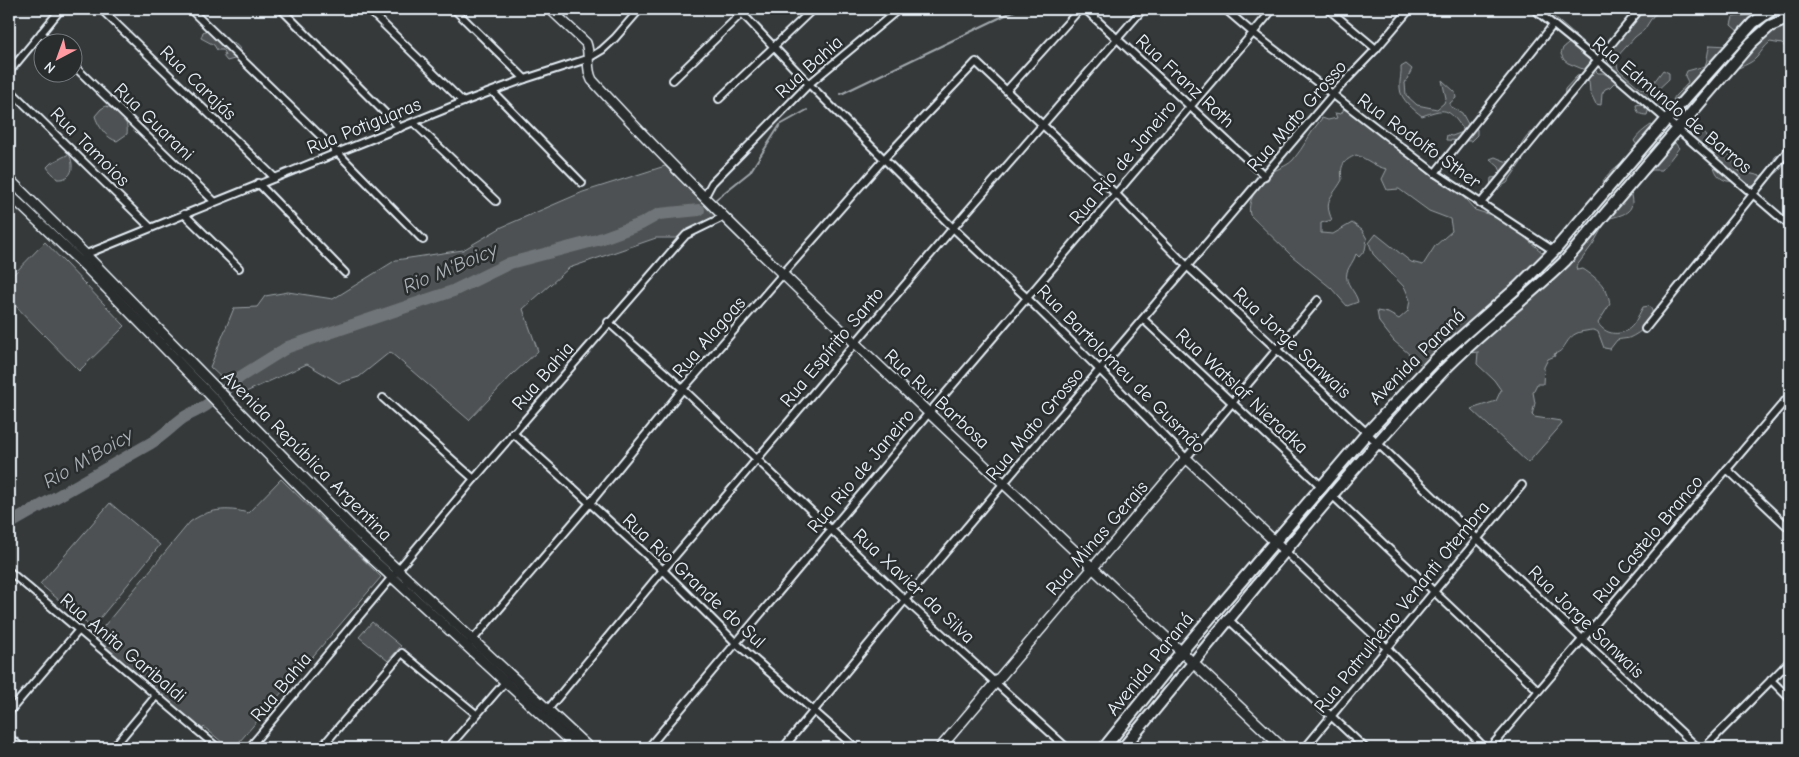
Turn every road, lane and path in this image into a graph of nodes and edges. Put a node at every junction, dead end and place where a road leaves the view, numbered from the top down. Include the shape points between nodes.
1 (61, 9) edge
2 (101, 9) edge
3 (190, 9) edge
4 (281, 9) edge
5 (368, 9) edge
6 (454, 9) edge
7 (550, 9) edge
8 (565, 9) edge
9 (640, 9) edge
10 (812, 9) edge
11 (899, 9) edge
12 (1080, 9) edge
13 (1085, 9) edge
14 (1144, 9) edge
15 (1225, 9) edge
16 (1272, 9) edge
17 (1328, 9) edge
18 (1410, 9) edge
19 (1534, 9) edge
20 (1640, 9) edge
21 (1773, 9) edge
22 (742, 10) edge
23 (558, 17) junction
24 (1790, 18) edge
25 (1553, 25) junction
26 (43, 32) edge
27 (1253, 33) junction
28 (1117, 38) junction
29 (32, 45) edge
30 (773, 45) junction
31 (1376, 49) junction
32 (588, 59) junction
33 (1598, 61) junction
34 (976, 62) joint
35 (9, 72) edge
36 (82, 74) edge
37 (525, 79) junction
38 (673, 80) dead end
39 (809, 84) junction
40 (9, 88) edge
41 (1007, 90) junction
42 (493, 92) junction
43 (1332, 95) junction
44 (719, 99) dead end
45 (463, 102) junction
46 (1190, 107) junction
47 (1667, 119) junction
48 (414, 123) junction
49 (1043, 125) junction
50 (400, 128) junction
51 (1679, 129) junction
52 (1790, 148) edge
53 (338, 153) junction
54 (884, 159) junction
55 (1435, 173) junction
56 (1265, 176) junction
57 (275, 178) junction
58 (9, 179) edge
59 (258, 183) junction
60 (582, 183) dead end
61 (1753, 193) junction
62 (1116, 194) junction
63 (12, 198) edge
64 (704, 198) junction
65 (214, 201) junction
66 (496, 201) dead end
67 (1480, 204) junction
68 (9, 208) edge
69 (38, 208) junction
70 (184, 214) junction
71 (723, 217) junction
72 (1790, 226) edge
73 (150, 228) junction
74 (953, 228) junction
75 (423, 240) dead end
76 (1554, 251) junction
77 (81, 256) junction
78 (1188, 267) junction
79 (239, 268) dead end
80 (345, 273) dead end
81 (782, 276) junction
82 (1027, 298) junction
83 (1318, 300) dead end
84 (1143, 319) junction
85 (608, 322) junction
86 (1646, 330) dead end
87 (855, 343) junction
88 (1278, 349) junction
89 (1100, 370) junction
90 (683, 389) junction
91 (1790, 395) edge
92 (383, 398) dead end
93 (1233, 402) junction
94 (928, 414) junction
95 (513, 433) junction
96 (1367, 433) junction
97 (1376, 442) junction
98 (1186, 458) junction
99 (757, 459) junction
100 (1727, 469) junction
101 (474, 479) junction
102 (1004, 484) junction
103 (1522, 485) dead end
104 (1321, 486) junction
105 (1332, 495) junction
106 (590, 503) junction
107 (1790, 529) edge
108 (832, 530) junction
109 (1478, 538) junction
110 (1276, 542) junction
111 (1286, 552) junction
112 (1092, 568) junction
113 (663, 570) junction
114 (9, 571) edge
115 (396, 573) junction
116 (1434, 592) junction
117 (905, 600) junction
118 (1229, 620) junction
119 (79, 630) junction
120 (1582, 639) junction
121 (470, 642) junction
122 (736, 643) junction
123 (1387, 648) junction
124 (1182, 651) junction
125 (1790, 661) edge
126 (1194, 663) junction
127 (1771, 680) junction
128 (506, 681) junction
129 (995, 683) junction
130 (1538, 690) junction
131 (156, 696) junction
132 (1790, 698) edge
133 (815, 711) junction
134 (9, 712) edge
135 (545, 713) junction
136 (476, 714) junction
137 (1331, 716) junction
138 (9, 737) edge
139 (22, 748) edge
140 (113, 748) edge
141 (218, 748) edge
142 (250, 748) edge
143 (321, 748) edge
144 (448, 748) edge
145 (577, 748) edge
146 (589, 748) edge
147 (648, 748) edge
148 (783, 748) edge
149 (856, 748) edge
150 (940, 748) edge
151 (1067, 748) edge
152 (1104, 748) edge
153 (1123, 748) edge
154 (1283, 748) edge
155 (1305, 748) edge
156 (1365, 748) edge
157 (1485, 748) edge
158 (1490, 748) edge
159 (1698, 748) edge
160 (1704, 748) edge

1 - 26 street
2 - 57 street, Rua Carajás
3 - 53 street
4 - 50 street
5 - 45 street
6 - 37 street
7 - 23 main road, Rua Rui Barbosa
8 - 23 street
9 - 32 street, Rua Potiguaras via 615,38
10 - 30 street
11 - 39 street, Rua Bahia
12 - 41 street
13 - 28 street, Rua Franz Roth
14 - 28 street, Rua Espírito Santo
15 - 27 street, Rua Rodolfo Sther
16 - 27 street, Rua Rio de Janeiro
17 - 31 street
18 - 31 street, Rua Mato Grosso
19 - 25 street, Rua Edmundo de Barros
20 - 33 street
21 - 47 main road, Avenida Paraná via 1753,23
22 - 30 street, Rua Bartolomeu de Gusmão
22 - 38 street
23 - 32 main road, Rua Rui Barbosa via 586,43
24 - 51 main road, Avenida Paraná via 1770,26 1751,43
25 - 33 street, Rua Edmundo de Barros
25 - 55 street
27 - 43 street, Rua Rodolfo Sther
27 - 46 street, Rua Rio de Janeiro
28 - 46 street, Rua Franz Roth
28 - 49 street, Rua Espírito Santo
29 - 35 street
30 - 39 street, Rua Bartolomeu de Gusmão
30 - 44 street
31 - 43 street, Rua Mato Grosso
32 - 37 street, Rua Potiguaras
32 - 64 main road, Rua Rui Barbosa via 587,71 592,80 652,147
33 - 47 street, Rua Edmundo de Barros
33 - 67 street
34 - 41 street, Rua Jorge Sanwais
34 - 54 street, Rua Alagoas
36 - 65 street, Rua Guarani
37 - 42 street, Rua Potiguaras
39 - 54 street, Rua Bartolomeu de Gusmão
39 - 64 street, Rua Bahia via 712,183
40 - 73 street, Rua Tamoios
41 - 49 street, Rua Jorge Sanwais
42 - 45 street, Rua Potiguaras
42 - 60 street
43 - 55 street, Rua Rodolfo Sther
43 - 56 street, Rua Mato Grosso
45 - 48 street, Rua Potiguaras
46 - 56 street, Rua Franz Roth
46 - 62 street, Rua Rio de Janeiro
47 - 51 street, Rua Edmundo de Barros
47 - 76 main road, Avenida Paraná
48 - 50 street, Rua Potiguaras
48 - 66 street
49 - 62 street, Rua Jorge Sanwais
49 - 74 street, Rua Espírito Santo
50 - 53 street, Rua Potiguaras
51 - 61 street, Rua Edmundo de Barros
51 - 97 main road, Avenida Paraná via 1565,261 1460,355
52 - 61 street
53 - 57 street, Rua Potiguaras
53 - 75 street
54 - 74 street, Rua Bartolomeu de Gusmão
54 - 81 street, Rua Alagoas
55 - 67 street, Rua Rodolfo Sther
56 - 78 street, Rua Mato Grosso
57 - 59 street, Rua Potiguaras
58 - 69 main road, Avenida República Argentina
59 - 65 street, Rua Potiguaras
59 - 80 street
61 - 72 street, Rua Edmundo de Barros
61 - 86 street
62 - 78 street, Rua Jorge Sanwais
62 - 82 street, Rua Rio de Janeiro
63 - 68 street
63 - 69 main road
63 - 77 main road, Avenida República Argentina
64 - 71 main road, Rua Rui Barbosa
65 - 70 street, Rua Potiguaras
67 - 76 street, Rua Rodolfo Sther
69 - 77 main road, Avenida República Argentina
70 - 73 street, Rua Potiguaras
70 - 79 street
71 - 81 main road, Rua Rui Barbosa
71 - 85 street, Rua Bahia via 686,235
73 - 77 street, Rua Potiguaras
74 - 82 street, Rua Bartolomeu de Gusmão
74 - 87 street, Rua Espírito Santo
76 - 96 main road, Avenida Paraná via 1436,359
77 - 115 main road, Avenida República Argentina via 247,434 354,540
78 - 84 street, Rua Mato Grosso
78 - 88 street, Rua Jorge Sanwais
81 - 87 main road, Rua Rui Barbosa
81 - 90 street, Rua Alagoas
82 - 89 street, Rua Bartolomeu de Gusmão
82 - 94 street, Rua Rio de Janeiro
83 - 88 street, Rua Minas Gerais
84 - 89 street, Rua Mato Grosso
84 - 93 street, Rua Watslaf Nieradka
85 - 90 street, Rua Xavier da Silva
85 - 95 street, Rua Bahia
87 - 94 main road, Rua Rui Barbosa
87 - 99 street, Rua Espírito Santo
88 - 93 street, Rua Minas Gerais
88 - 96 street, Rua Jorge Sanwais
89 - 98 street, Rua Bartolomeu de Gusmão
89 - 102 street, Rua Mato Grosso
90 - 99 street, Rua Xavier da Silva
90 - 106 street, Rua Alagoas
91 - 100 street, Rua Castelo Branco
92 - 101 street
93 - 98 street, Rua Minas Gerais
93 - 104 street, Rua Watslaf Nieradka
94 - 102 main road, Rua Rui Barbosa
94 - 108 street, Rua Rio de Janeiro
95 - 101 street, Rua Bahia
95 - 106 street, Rua Rio Grande do Sul
96 - 97 street, Rua Jorge Sanwais
96 - 104 main road, Avenida Paraná
97 - 105 main road, Avenida Paraná
97 - 109 street, Rua Jorge Sanwais
98 - 110 main road, Rua Bartolomeu de Gusmão
98 - 112 main road, Rua Minas Gerais
99 - 108 street, Rua Xavier da Silva
99 - 113 street, Rua Espírito Santo
100 - 107 street
100 - 120 street, Rua Castelo Branco
101 - 115 street, Rua Bahia
102 - 112 main road, Rua Rui Barbosa
102 - 117 street, Rua Mato Grosso
103 - 109 street, Rua Patrulheiro Venanti Otembra
104 - 110 main road, Avenida Paraná
105 - 111 main road, Avenida Paraná
105 - 116 street
106 - 113 street, Rua Rio Grande do Sul
106 - 121 street, Rua Alagoas
108 - 117 street, Rua Xavier da Silva
108 - 122 street, Rua Rio de Janeiro
109 - 116 street, Rua Patrulheiro Venanti Otembra
109 - 120 street, Rua Jorge Sanwais
110 - 111 main road, Rua Bartolomeu de Gusmão
110 - 124 main road, Avenida Paraná
111 - 118 main road, Avenida Paraná
111 - 123 street, Rua Bartolomeu de Gusmão
112 - 124 main road, Rua Rui Barbosa
112 - 129 main road, Rua Minas Gerais
113 - 122 street, Rua Rio Grande do Sul
113 - 135 street, Rua Espírito Santo
114 - 119 street, Rua Anita Garibaldi
115 - 121 main road, Avenida República Argentina
115 - 142 street, Rua Bahia
116 - 123 street, Rua Patrulheiro Venanti Otembra
116 - 130 street
117 - 129 street, Rua Xavier da Silva
117 - 133 street, Rua Mato Grosso
118 - 126 main road, Avenida Paraná
118 - 137 street
119 - 131 street, Rua Anita Garibaldi
119 - 134 street
120 - 130 street, Rua Castelo Branco
120 - 159 street, Rua Jorge Sanwais
121 - 128 main road, Avenida República Argentina
121 - 135 main road, Avenida República Argentina
122 - 133 street, Rua Rio Grande do Sul
122 - 147 street, Rua Rio de Janeiro
123 - 137 street, Rua Patrulheiro Venanti Otembra
123 - 157 street, Rua Bartolomeu de Gusmão
124 - 126 main road, Rua Rui Barbosa
124 - 152 main road, Avenida Paraná
125 - 127 street
126 - 153 main road, Avenida Paraná
126 - 154 main road, Rua Rui Barbosa
127 - 132 street
127 - 160 street
128 - 135 main road, Avenida República Argentina
128 - 136 street
129 - 150 main road, Rua Minas Gerais
129 - 151 street, Rua Xavier da Silva
130 - 158 street, Rua Castelo Branco
131 - 140 street
131 - 141 street, Rua Anita Garibaldi
133 - 148 street, Rua Mato Grosso
133 - 149 street, Rua Rio Grande do Sul
135 - 145 main road, Avenida República Argentina
135 - 146 main road, Avenida República Argentina
136 - 143 street via 402,653
136 - 144 street
137 - 155 street, Rua Patrulheiro Venanti Otembra
137 - 156 street
138 - 139 street

